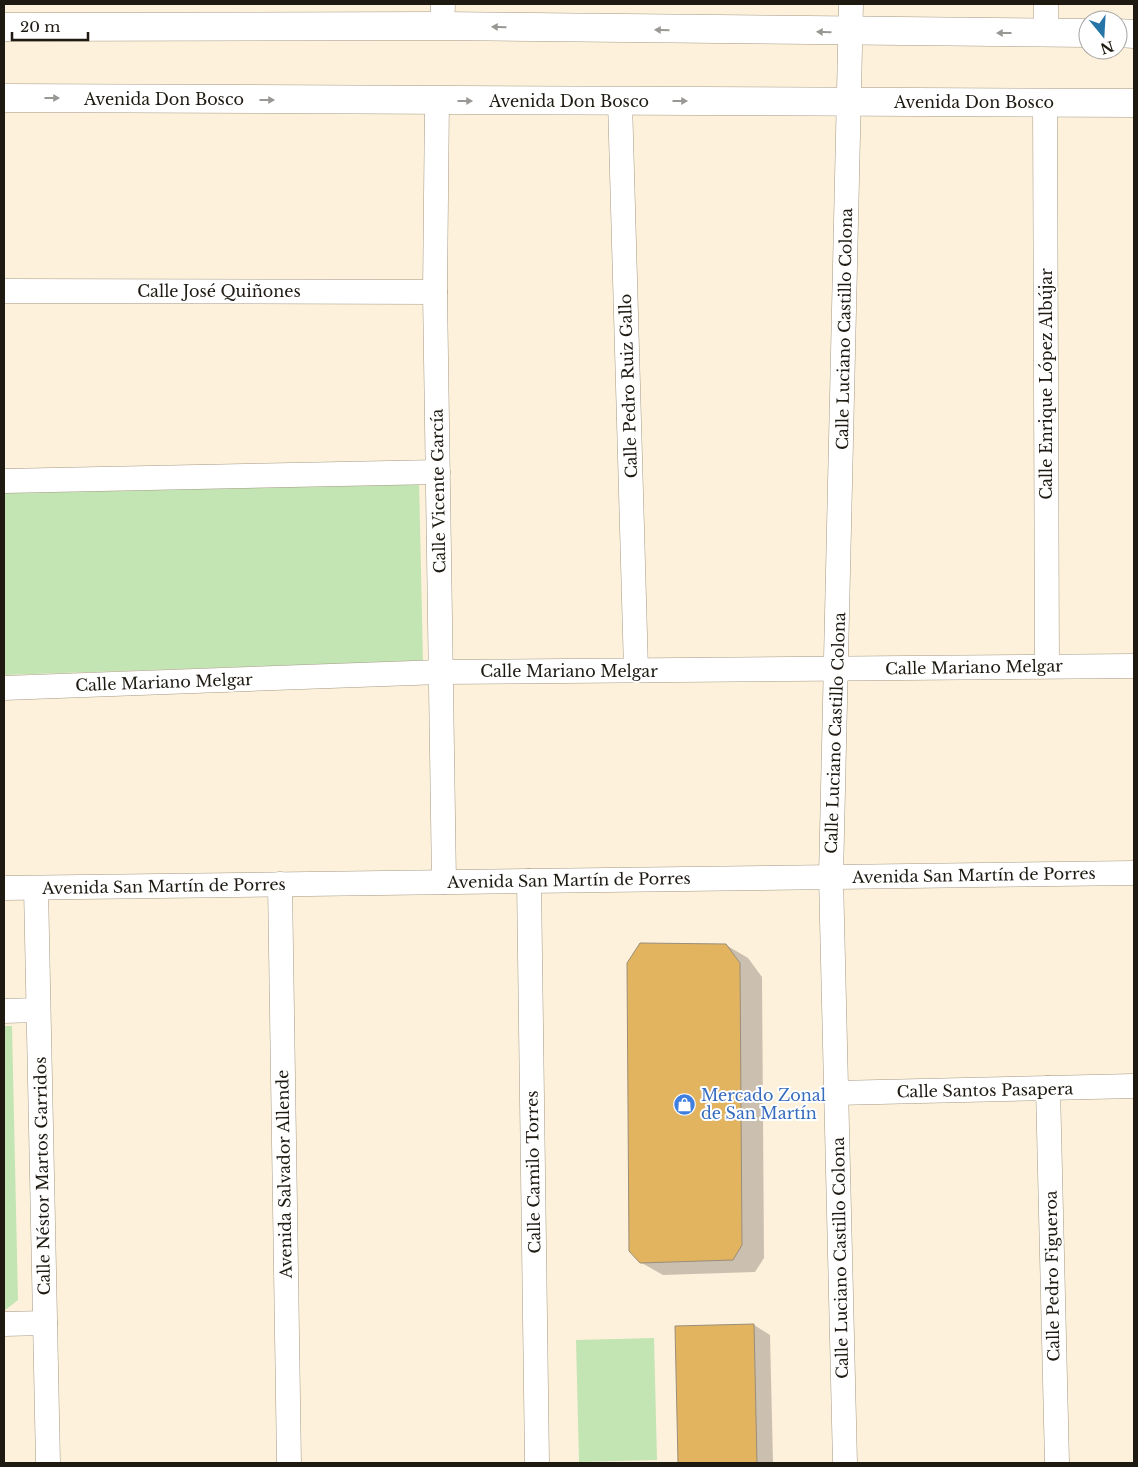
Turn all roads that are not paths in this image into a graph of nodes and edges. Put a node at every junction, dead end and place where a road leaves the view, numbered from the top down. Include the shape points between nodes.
1 (851, 4) edge
2 (1046, 4) edge
3 (443, 15) edge
4 (4, 28) edge
5 (852, 32) junction
6 (1046, 33) junction
7 (1078, 33) edge
8 (4, 98) edge
9 (437, 101) junction
10 (620, 101) junction
11 (848, 102) junction
12 (1045, 102) junction
13 (1134, 103) edge
14 (4, 291) edge
15 (435, 292) junction
16 (438, 472) junction
17 (4, 481) edge
18 (1047, 666) junction
19 (1134, 666) edge
20 (838, 669) junction
21 (636, 670) junction
22 (441, 672) junction
23 (4, 688) edge
24 (1134, 873) edge
25 (831, 877) junction
26 (529, 881) junction
27 (444, 882) junction
28 (280, 884) junction
29 (4, 888) edge
30 (36, 888) junction
31 (4, 1010) edge
32 (38, 1010) junction
33 (1134, 1086) edge
34 (1048, 1088) junction
35 (836, 1094) junction
36 (45, 1323) junction
37 (4, 1324) edge
38 (48, 1463) edge
39 (289, 1463) edge
40 (537, 1463) edge
41 (844, 1463) edge
42 (1056, 1463) edge

1 - 5 street, Calle Luciano Castillo Colona
2 - 6 street
3 - 4 street
5 -> 3 street
6 -> 5 street
5 - 11 street, Calle Luciano Castillo Colona
6 - 7 street
8 -> 9 street, Avenida Don Bosco
9 -> 10 street, Avenida Don Bosco
9 - 15 street, Calle Vicente García
10 -> 11 street, Avenida Don Bosco
10 - 21 street, Calle Pedro Ruiz Gallo
11 - 12 street, Avenida Don Bosco
11 - 20 street, Calle Luciano Castillo Colona
12 - 13 street, Avenida Don Bosco
12 - 18 street, Calle Enrique López Albújar
14 - 15 street, Calle José Quiñones
15 - 16 street, Calle Vicente García
16 - 17 street
16 - 22 street, Calle Vicente García
18 - 19 street, Calle Mariano Melgar
18 - 20 street, Calle Mariano Melgar
20 - 21 street, Calle Mariano Melgar
20 - 25 street, Calle Luciano Castillo Colona
21 - 22 street, Calle Mariano Melgar
22 - 23 street, Calle Mariano Melgar
22 - 27 street, Calle Vicente García
24 - 25 street, Avenida San Martín de Porres
25 - 26 street, Avenida San Martín de Porres
25 - 35 street, Calle Luciano Castillo Colona
26 - 27 street, Avenida San Martín de Porres
26 - 40 street, Calle Camilo Torres
27 - 28 street, Avenida San Martín de Porres
28 - 30 street, Avenida San Martín de Porres
28 - 39 street, Avenida Salvador Allende
29 - 30 street, Avenida San Martín de Porres
30 - 32 street, Calle Néstor Martos Garridos
31 - 32 street
32 - 36 street, Calle Néstor Martos Garridos
33 - 34 street, Calle Santos Pasapera
34 - 35 street, Calle Santos Pasapera
34 - 42 street, Calle Pedro Figueroa
35 - 41 street, Calle Luciano Castillo Colona
36 - 37 street
36 - 38 street, Calle Néstor Martos Garridos

